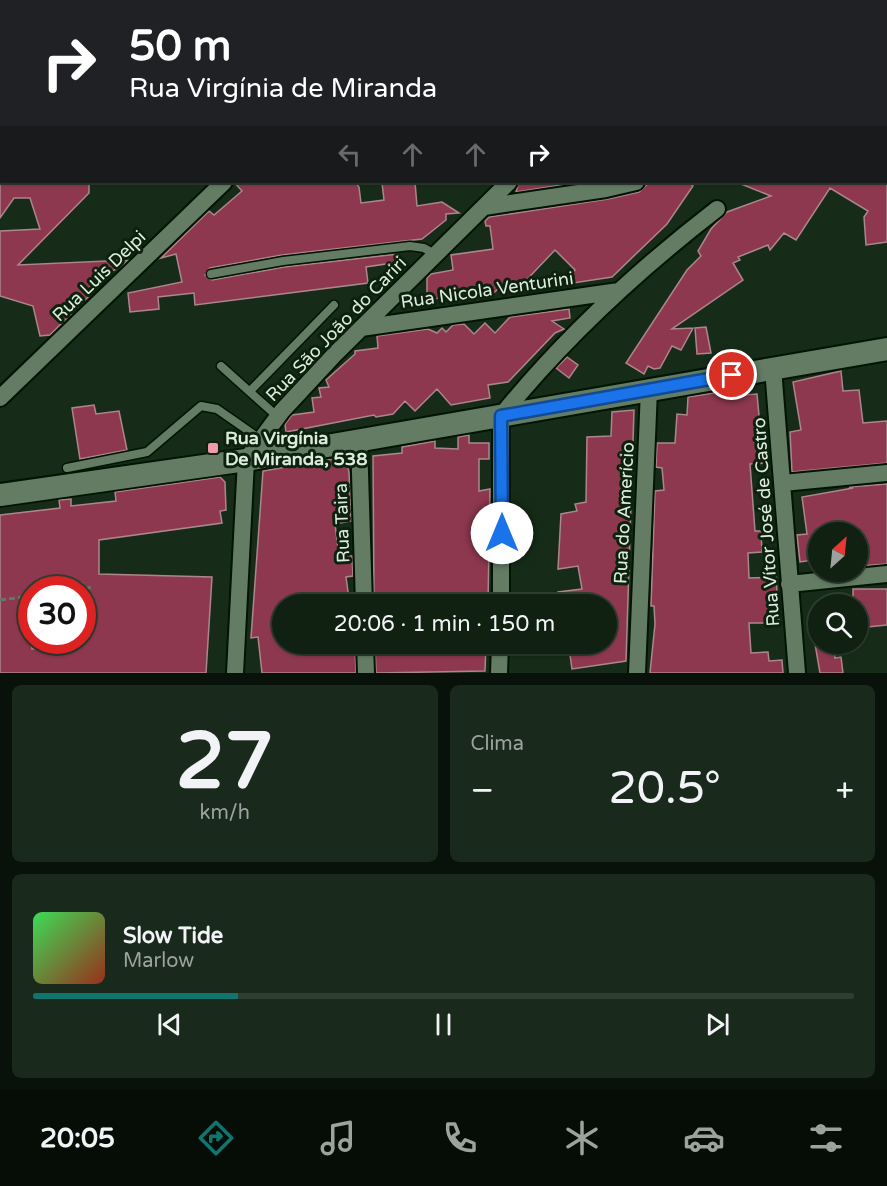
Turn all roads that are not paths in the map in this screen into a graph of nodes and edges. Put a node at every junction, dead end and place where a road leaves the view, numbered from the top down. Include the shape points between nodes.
1 (223, 183) edge
2 (508, 183) edge
3 (632, 183) edge
4 (484, 207) junction
5 (717, 209) dead end
6 (434, 254) junction
7 (212, 274) dead end
8 (620, 291) junction
9 (334, 305) dead end
10 (361, 328) junction
11 (887, 349) edge
12 (221, 366) dead end
13 (773, 368) junction
14 (649, 390) junction
15 (250, 392) junction
16 (0, 398) edge
17 (501, 416) junction
18 (278, 417) junction
19 (260, 439) junction
20 (359, 440) junction
21 (246, 460) junction
22 (67, 468) dead end
23 (887, 473) edge
24 (783, 483) junction
25 (0, 495) edge
26 (887, 574) edge
27 (789, 584) junction
28 (364, 594) edge
29 (501, 594) edge
30 (365, 654) edge
31 (500, 654) edge
32 (235, 673) edge
33 (366, 673) edge
34 (499, 673) edge
35 (637, 673) edge
36 (797, 673) edge

1 - 16 street, Rua Luis Delpi
2 - 4 street, Rua São João do Cariri
3 - 4 street
4 - 6 street, Rua São João do Cariri
5 - 8 street
6 - 7 lane via 410,246
6 - 10 street, Rua São João do Cariri
8 - 10 street, Rua Nicola Venturini
8 - 17 street via 549,360
9 - 15 lane
10 - 18 street, Rua São João do Cariri
11 - 13 street
12 - 15 lane
13 - 14 street
13 - 24 street, Rua Vítor José de Castro
14 - 17 street
14 - 35 street, Rua do Amerício
15 - 18 lane
17 - 20 street
17 - 29 street
18 - 19 street, Rua São João do Cariri
19 - 21 street, Rua São João do Cariri
19 - 22 lane via 217,409 201,406 147,452
20 - 21 street
20 - 28 street, Rua Taira
21 - 25 street
21 - 32 street
23 - 24 street
24 - 27 street, Rua Vítor José de Castro
26 - 27 street
27 - 36 street, Rua Vítor José de Castro
30 - 33 street
31 - 34 street

